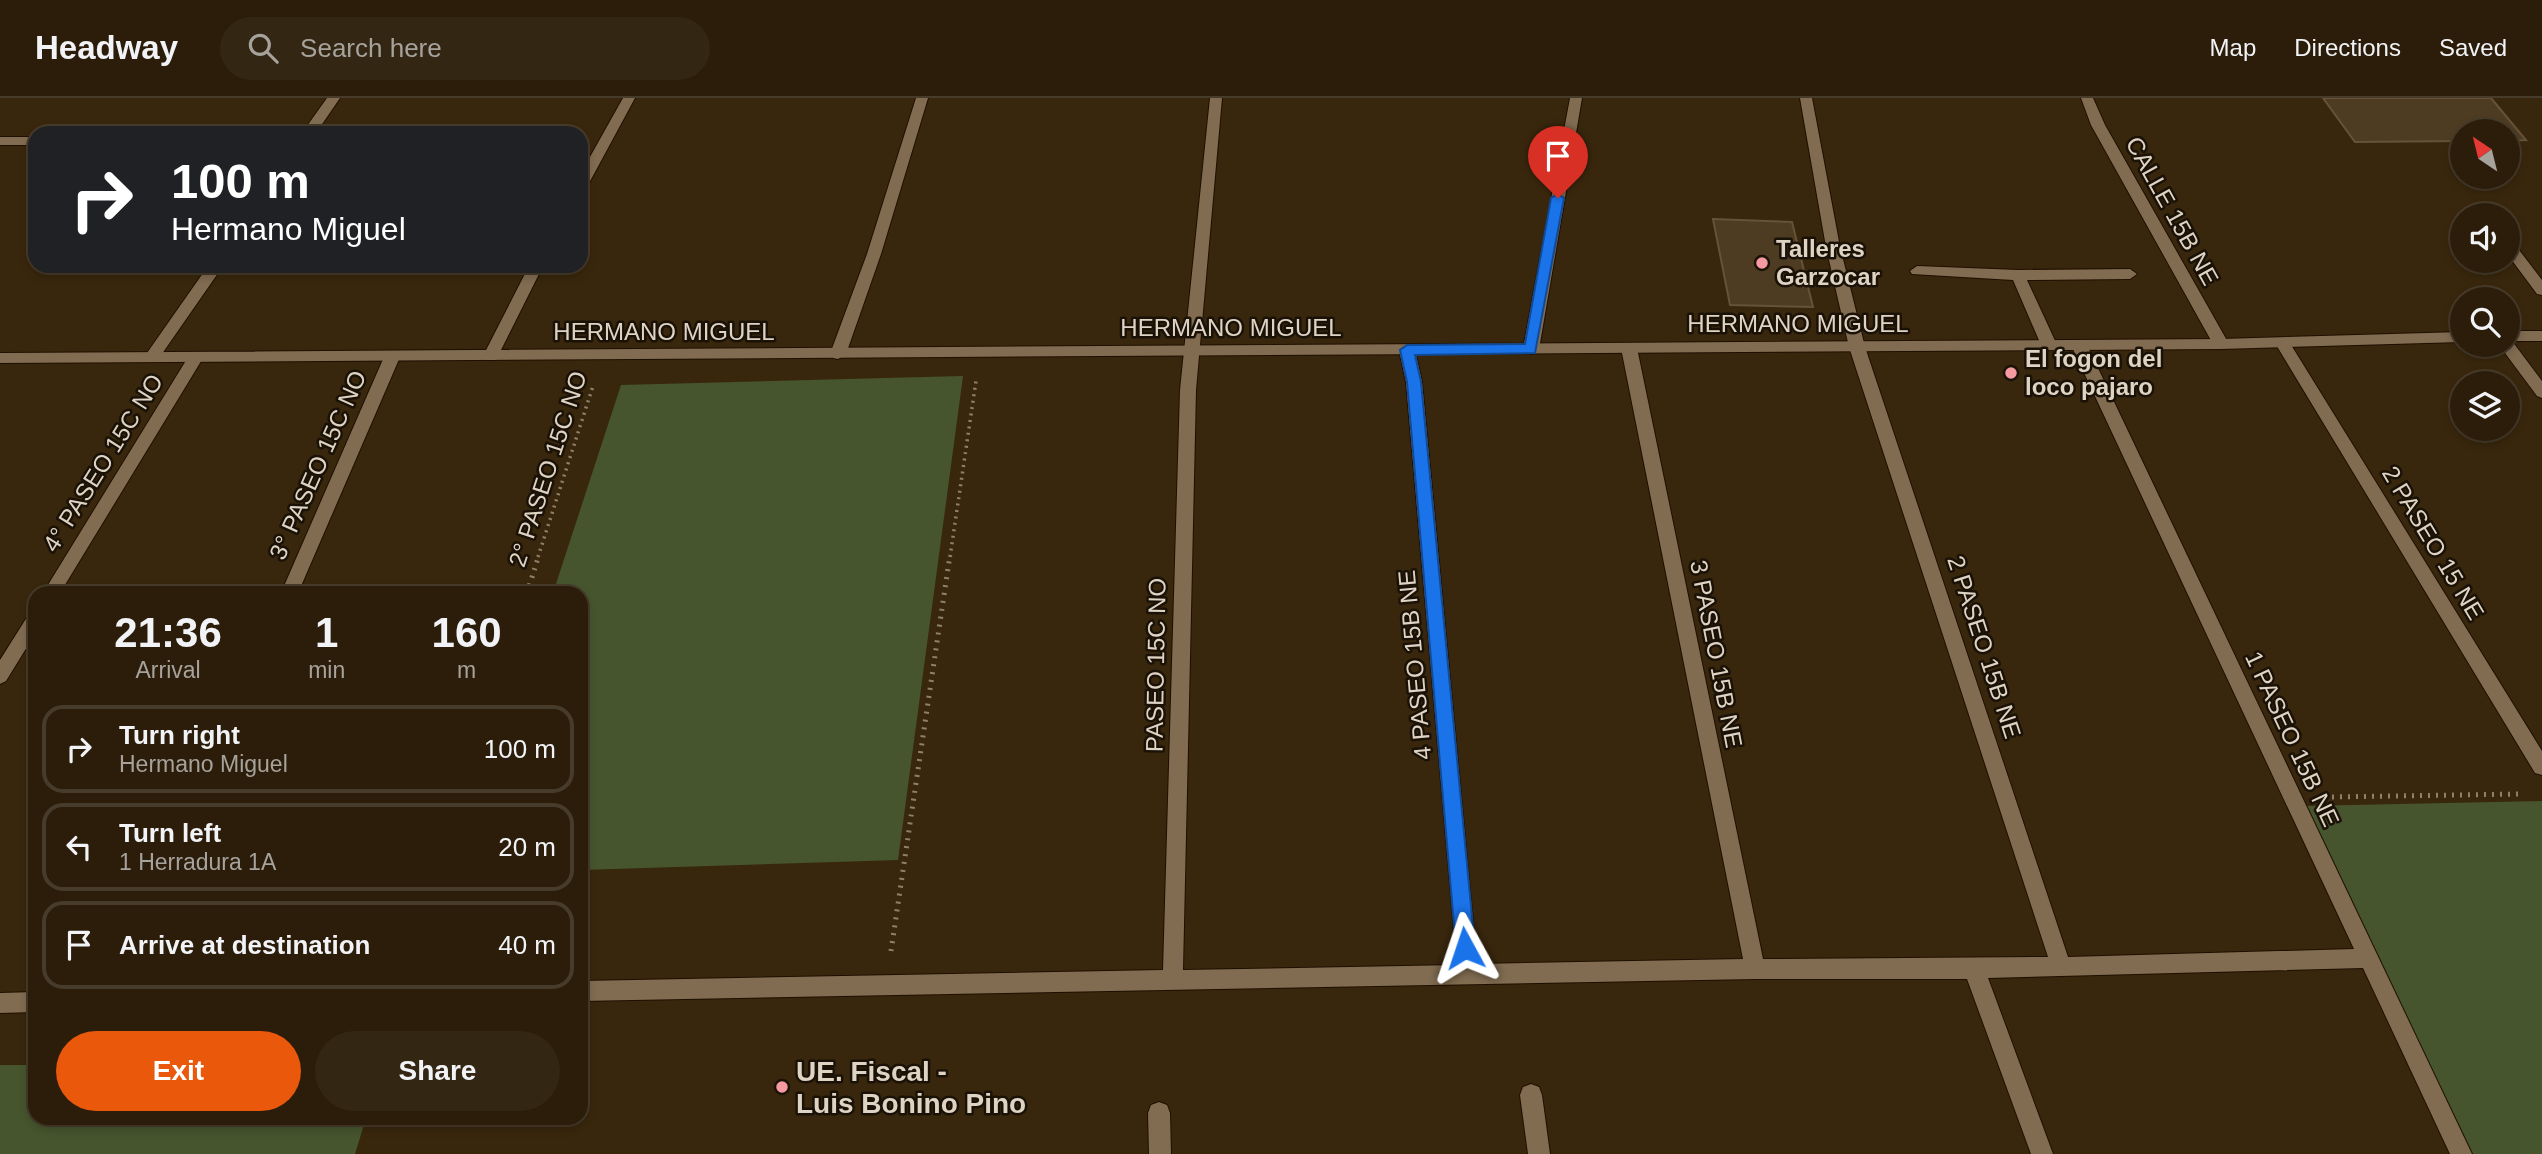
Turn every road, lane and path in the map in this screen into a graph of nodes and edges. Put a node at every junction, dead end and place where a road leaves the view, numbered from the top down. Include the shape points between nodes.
1 (334, 98) edge
2 (629, 98) edge
3 (922, 98) edge
4 (1216, 98) edge
5 (1576, 98) edge
6 (1806, 98) edge
7 (2087, 98) edge
8 (314, 126) edge
9 (0, 141) edge
10 (28, 141) edge
11 (588, 172) edge
12 (2520, 261) edge
13 (1917, 271) dead end
14 (211, 273) edge
15 (532, 273) edge
16 (2130, 274) dead end
17 (2018, 275) junction
18 (2542, 290) edge
19 (2520, 336) edge
20 (2542, 336) edge
21 (2450, 337) edge
22 (2221, 344) junction
23 (2283, 344) junction
24 (2049, 345) junction
25 (2079, 345) junction
26 (1857, 346) junction
27 (1629, 348) junction
28 (1531, 349) junction
29 (1407, 350) junction
30 (1190, 351) junction
31 (980, 353) junction
32 (838, 354) junction
33 (603, 355) junction
34 (491, 356) junction
35 (152, 357) junction
36 (392, 357) junction
37 (2516, 357) edge
38 (0, 358) edge
39 (195, 358) junction
40 (2542, 392) edge
41 (55, 586) edge
42 (292, 586) edge
43 (529, 586) edge
44 (28, 630) edge
45 (0, 676) edge
46 (2542, 767) edge
47 (2528, 794) dead end
48 (2292, 798) junction
49 (2368, 958) junction
50 (2060, 964) junction
51 (1755, 969) junction
52 (1974, 969) junction
53 (1468, 975) junction
54 (1172, 980) junction
55 (886, 985) junction
56 (588, 991) edge
57 (28, 1002) edge
58 (0, 1003) edge
59 (1531, 1095) dead end
60 (1159, 1113) dead end
61 (1160, 1154) edge
62 (1539, 1154) edge
63 (2042, 1154) edge
64 (2461, 1154) edge

1 - 8 street
2 - 11 street
3 - 32 street
4 - 30 street, PASEO 15C NO
5 - 28 street
6 - 26 street, 2 PASEO 15B NE via 1833,247
7 - 22 street, CALLE 15B NE
9 - 10 street
12 - 18 street
13 - 17 street
14 - 35 street
15 - 34 street
16 - 17 street
17 - 24 street
19 - 20 street
21 - 23 street, HERMANO MIGUEL
22 - 23 street, HERMANO MIGUEL
22 - 25 street, HERMANO MIGUEL
23 - 46 street, 2 PASEO 15 NE
24 - 25 street, HERMANO MIGUEL
24 - 26 street, HERMANO MIGUEL
25 - 48 street, 1 PASEO 15B NE
26 - 27 street, HERMANO MIGUEL
26 - 50 street, 2 PASEO 15B NE
27 - 28 street, HERMANO MIGUEL
27 - 51 street, 3 PASEO 15B NE
28 - 29 street, HERMANO MIGUEL
29 - 30 street, HERMANO MIGUEL
29 - 53 street, 4 PASEO 15B NE via 1414,382
30 - 31 street, HERMANO MIGUEL
30 - 54 street, PASEO 15C NO
31 - 32 street, HERMANO MIGUEL
31 - 55 path
32 - 33 street, HERMANO MIGUEL
33 - 34 street, HERMANO MIGUEL
33 - 43 path, 2° PASEO 15C NO
34 - 36 street, HERMANO MIGUEL
35 - 38 street, HERMANO MIGUEL
35 - 39 street, HERMANO MIGUEL
36 - 39 street, HERMANO MIGUEL
36 - 42 street, 3° PASEO 15C NO
37 - 40 street
39 - 41 street, 4° PASEO 15C NO
44 - 45 street
47 - 48 path
48 - 49 street, 1 PASEO 15B NE
49 - 50 street
49 - 64 street, 1 PASEO 15B NE
50 - 52 street
51 - 52 street
51 - 53 street
52 - 63 street
53 - 54 street
54 - 55 street
55 - 56 street
57 - 58 street
59 - 62 street
60 - 61 street

